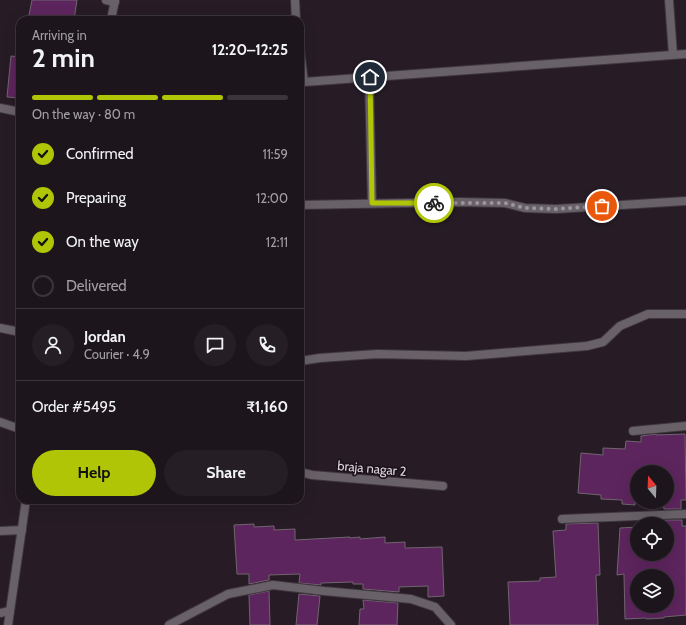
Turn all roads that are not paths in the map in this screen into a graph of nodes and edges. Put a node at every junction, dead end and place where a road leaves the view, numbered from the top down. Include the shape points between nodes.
1 (295, 0) edge
2 (669, 0) edge
3 (112, 1) edge
4 (111, 16) edge
5 (296, 16) edge
6 (686, 54) edge
7 (673, 55) junction
8 (370, 77) junction
9 (304, 82) edge
10 (0, 108) edge
11 (16, 111) edge
12 (686, 201) edge
13 (372, 203) junction
14 (304, 204) edge
15 (686, 314) edge
16 (0, 328) edge
17 (16, 331) edge
18 (304, 360) edge
19 (0, 422) edge
20 (686, 426) edge
21 (16, 428) edge
22 (633, 430) dead end
23 (304, 473) edge
24 (443, 486) dead end
25 (25, 504) edge
26 (686, 514) edge
27 (562, 519) dead end
28 (22, 530) junction
29 (0, 531) edge
30 (10, 611) junction
31 (0, 613) edge
32 (8, 625) edge
33 (169, 625) edge
34 (452, 625) edge

1 - 5 street
2 - 7 street
3 - 4 street
6 - 7 street
7 - 8 street
8 - 9 street
8 - 13 street
10 - 11 street
12 - 13 street via 556,209 525,208 505,203
13 - 14 street
15 - 18 street via 648,314 620,326 603,342 587,346 466,356 377,354
16 - 17 street
19 - 21 street
20 - 22 street
23 - 24 street, braja nagar 2
25 - 28 street
26 - 27 street
28 - 29 street
28 - 30 street
30 - 31 street
30 - 32 street
33 - 34 street via 228,594 273,585 411,599 435,607

